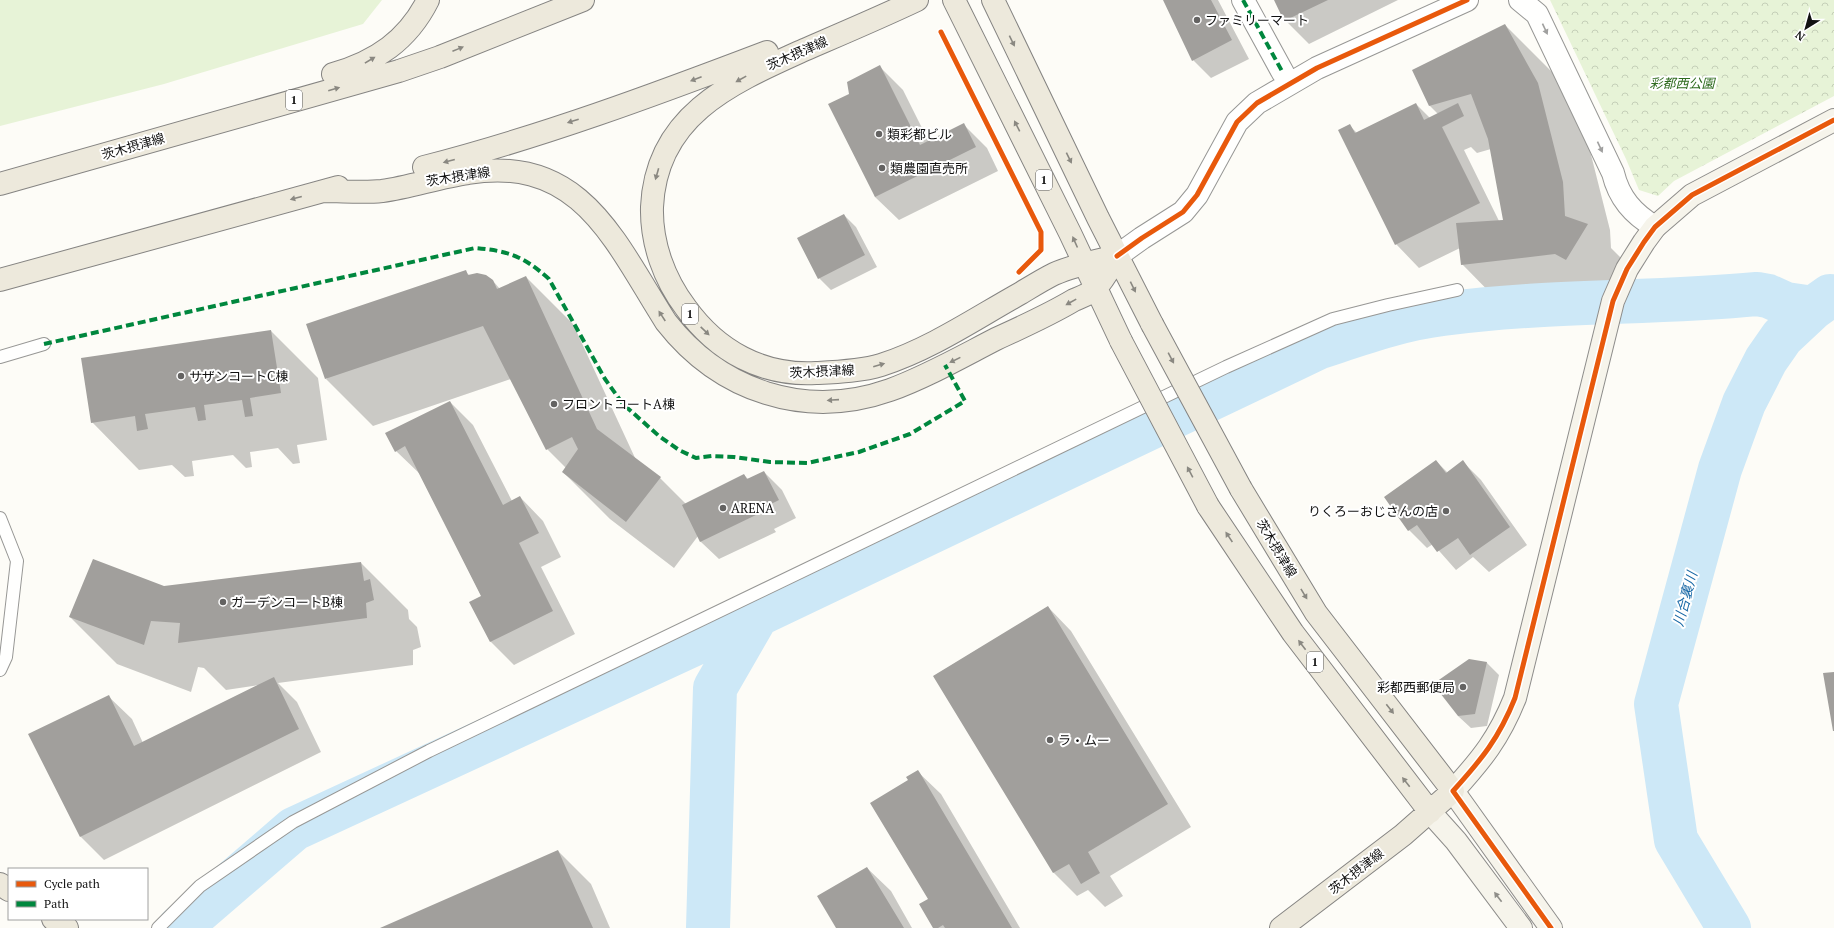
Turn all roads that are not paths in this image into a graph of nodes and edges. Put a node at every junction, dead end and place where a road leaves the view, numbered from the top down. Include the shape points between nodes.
1 (428, 0) edge
2 (583, 0) edge
3 (887, 0) edge
4 (917, 0) edge
5 (954, 0) edge
6 (1242, 0) edge
7 (1467, 0) edge
8 (1520, 0) edge
9 (994, 3) edge
10 (1283, 73) dead end
11 (1834, 120) edge
12 (0, 179) edge
13 (0, 184) edge
14 (324, 191) junction
15 (1655, 227) junction
16 (1117, 256) junction
17 (1084, 263) junction
18 (0, 280) edge
19 (1095, 289) junction
20 (1457, 290) dead end
21 (44, 344) dead end
22 (0, 357) edge
23 (0, 518) edge
24 (0, 670) edge
25 (1453, 791) junction
26 (1430, 812) junction
27 (55, 920) edge
28 (67, 928) edge
29 (158, 928) edge
30 (1281, 928) edge
31 (1521, 928) edge
32 (1551, 928) edge

12 -> 1 main road, 茨木摂津線 / 1 via 52,159 358,67 402,37 415,22
13 -> 2 main road, 茨木摂津線 / 1 via 398,71
3 -> 14 main road, 茨木摂津線 / 1 via 786,45 617,108 470,155
4 -> 17 main road, 茨木摂津線 / 1 via 748,75 710,99 680,129 666,148 659,166 652,211 659,259 680,300 704,330 742,358 782,372 815,373 872,367 908,354 1053,275
17 -> 5 main road, 1
6 - 10 street
7 - 16 street via 1317,68 1256,103 1238,122 1197,195 1183,212
8 -> 15 street via 1537,14 1613,173 1616,187 1640,218
9 -> 16 main road, 茨木摂津線 / 1
11 - 15 street via 1692,195
14 -> 18 main road, 茨木摂津線 / 1
19 -> 14 main road, 茨木摂津線 / 1 via 890,390 845,400 801,400 756,390 700,359 666,322 605,226 582,201 553,182 532,174 487,170 381,191
15 - 25 street via 1627,269 1613,301 1515,698 1504,724 1481,761
16 - 17 main road, 茨木摂津線 / 1
16 - 19 main road, 茨木摂津線 / 1
16 -> 25 main road, 茨木摂津線 / 1, bridge via 1241,489 1316,614
17 - 19 main road, 1
26 -> 19 main road, 1, bridge via 1293,633 1208,506
20 - 29 lane via 1333,319 1226,367 429,751 293,822 200,886
21 - 22 lane
23 - 24 lane via 17,561 6,657
25 - 26 main road, 茨木摂津線
25 - 32 street
26 - 30 main road, 茨木摂津線
31 -> 26 street via 1456,841
27 - 28 main road

